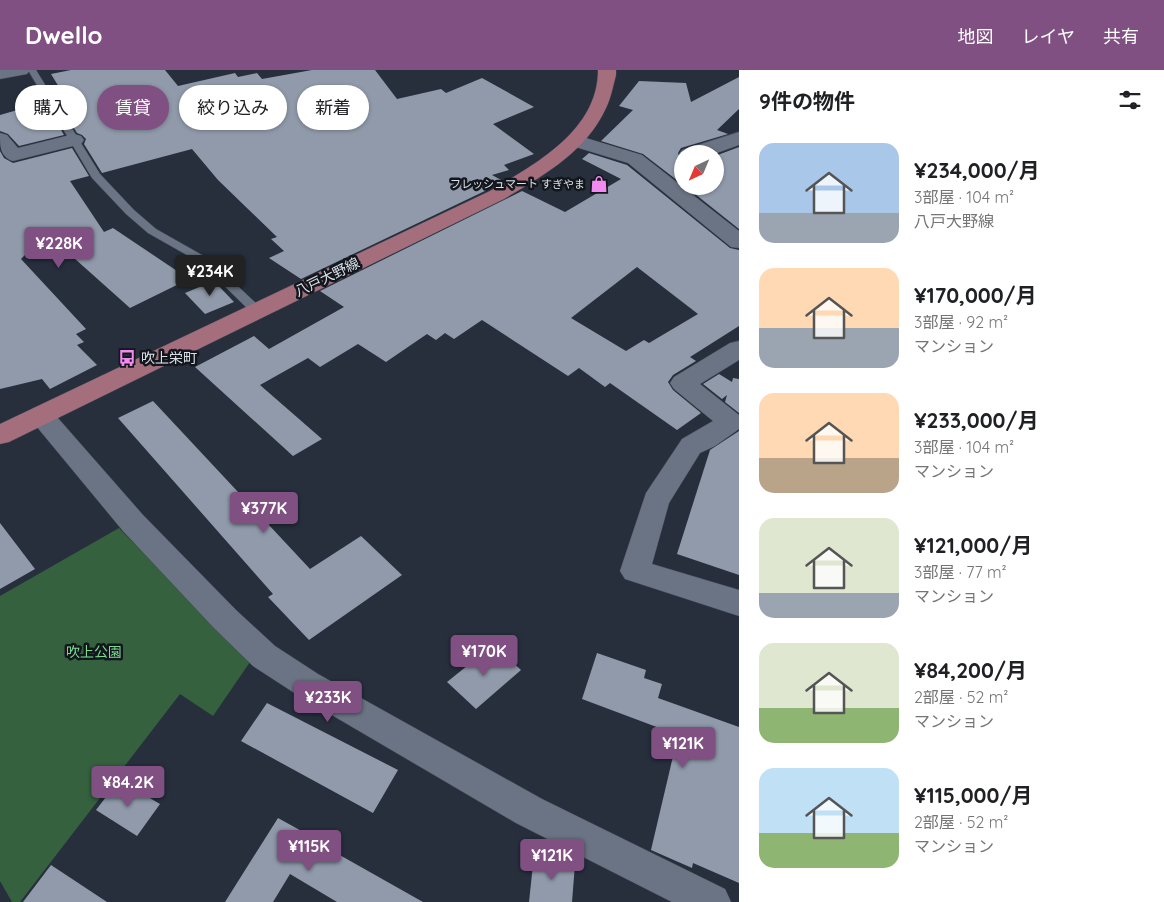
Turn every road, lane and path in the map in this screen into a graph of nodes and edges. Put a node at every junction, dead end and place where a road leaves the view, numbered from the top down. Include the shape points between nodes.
1 (21, 70) edge
2 (32, 70) edge
3 (607, 70) edge
4 (0, 74) edge
5 (739, 138) edge
6 (0, 139) edge
7 (74, 140) junction
8 (576, 141) junction
9 (720, 145) edge
10 (674, 156) edge
11 (635, 159) junction
12 (739, 242) edge
13 (257, 311) junction
14 (739, 349) edge
15 (42, 415) junction
16 (0, 435) edge
17 (739, 603) edge
18 (712, 902) edge

1 - 4 street
2 - 7 lane
3 - 8 main road, 八戸大野線 via 598,107
5 - 9 street
6 - 7 street via 13,155
7 - 13 lane via 96,176 130,212 152,231 205,261
8 - 11 street
8 - 13 main road, 八戸大野線 via 549,164 498,195
10 - 11 street
11 - 12 street
13 - 15 main road, 八戸大野線
14 - 17 street via 683,383 731,422 691,446 656,501 635,571
15 - 16 main road, 八戸大野線
15 - 18 street via 132,523 264,656 307,684 530,811

